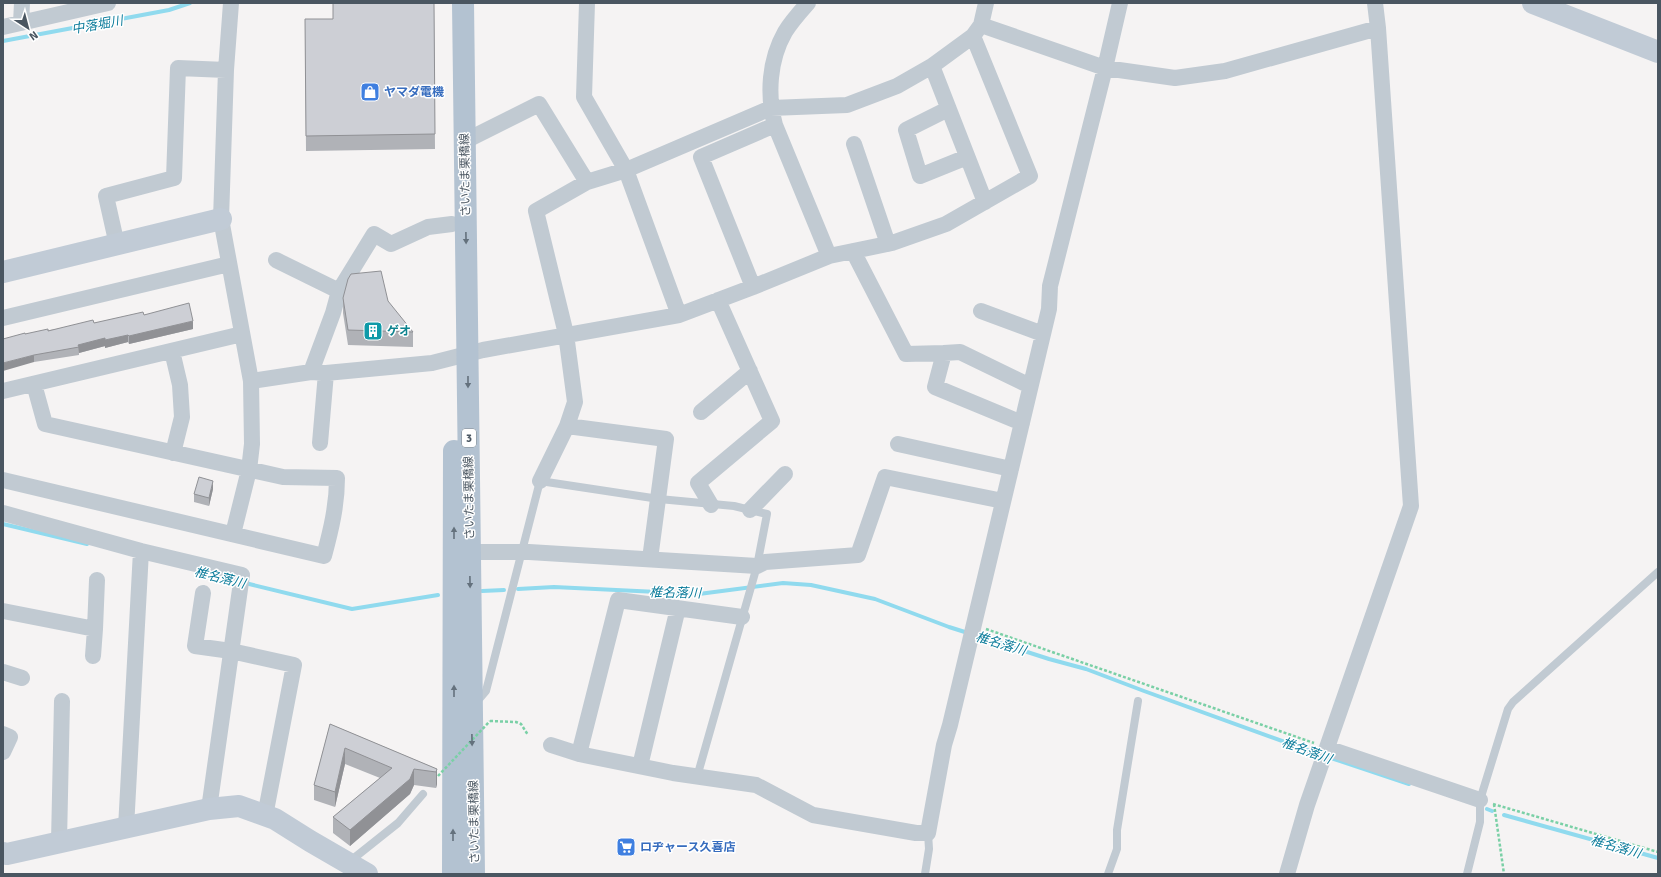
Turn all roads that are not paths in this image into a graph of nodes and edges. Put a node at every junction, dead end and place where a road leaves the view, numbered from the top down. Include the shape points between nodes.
1 (22, 3) edge
2 (108, 3) edge
3 (231, 3) edge
4 (449, 3) edge
5 (463, 3) edge
6 (587, 3) edge
7 (808, 3) edge
8 (986, 3) edge
9 (1120, 3) edge
10 (1375, 3) edge
11 (1533, 3) edge
12 (80, 6) edge
13 (21, 23) junction
14 (3, 28) edge
15 (1378, 28) junction
16 (977, 31) junction
17 (1658, 52) edge
18 (932, 66) junction
19 (1106, 68) junction
20 (226, 70) junction
21 (771, 108) junction
22 (948, 109) junction
23 (775, 125) junction
24 (465, 141) junction
25 (854, 144) dead end
26 (967, 157) junction
27 (626, 170) junction
28 (587, 182) junction
29 (985, 202) junction
30 (221, 219) junction
31 (452, 224) junction
32 (888, 244) junction
33 (117, 245) junction
34 (853, 251) junction
35 (829, 256) junction
36 (276, 260) dead end
37 (229, 264) junction
38 (3, 272) edge
39 (753, 287) junction
40 (339, 291) junction
41 (718, 300) junction
42 (982, 311) dead end
43 (679, 315) junction
44 (3, 318) edge
45 (242, 334) junction
46 (566, 334) junction
47 (1043, 334) junction
48 (172, 350) junction
49 (944, 353) junction
50 (461, 356) junction
51 (750, 371) junction
52 (318, 373) junction
53 (251, 380) junction
54 (34, 384) junction
55 (1030, 386) junction
56 (3, 391) edge
57 (702, 412) dead end
58 (1022, 424) junction
59 (567, 426) junction
60 (320, 444) dead end
61 (898, 444) dead end
62 (173, 453) junction
63 (248, 470) junction
64 (1011, 470) junction
65 (785, 474) dead end
66 (3, 480) edge
67 (540, 481) junction
68 (659, 499) junction
69 (1003, 501) junction
70 (711, 504) junction
71 (750, 510) junction
72 (3, 513) edge
73 (233, 534) junction
74 (141, 551) junction
75 (470, 552) junction
76 (522, 552) junction
77 (650, 559) junction
78 (757, 566) junction
79 (1658, 572) edge
80 (97, 580) dead end
81 (203, 593) dead end
82 (678, 608) junction
83 (3, 611) edge
84 (742, 617) junction
85 (95, 629) junction
86 (231, 651) junction
87 (93, 656) dead end
88 (3, 672) edge
89 (22, 678) dead end
90 (62, 701) dead end
91 (1138, 701) dead end
92 (472, 708) junction
93 (3, 734) edge
94 (551, 745) dead end
95 (1328, 748) junction
96 (3, 752) edge
97 (579, 754) junction
98 (640, 766) junction
99 (697, 777) junction
100 (423, 794) dead end
101 (1487, 802) junction
102 (209, 809) junction
103 (265, 816) junction
104 (126, 828) junction
105 (928, 833) junction
106 (60, 842) junction
107 (3, 853) edge
108 (349, 863) junction
109 (367, 874) edge
110 (453, 874) edge
111 (474, 874) edge
112 (925, 874) edge
113 (1108, 874) edge
114 (1287, 874) edge
115 (1467, 874) edge

1 - 13 street
2 - 12 street
3 - 20 street
4 - 31 main road, さいたま栗橋線 / 3
5 - 24 main road, さいたま栗橋線 / 3
6 - 27 street via 584,97
7 - 21 street via 785,32 775,55 771,78
8 - 16 street
9 - 19 street
10 - 15 street
11 - 17 street
12 - 13 street
13 - 14 street
15 - 19 street via 1225,71 1175,78
15 - 95 street via 1411,506
16 - 18 street
16 - 19 street
16 - 29 street via 1030,176
18 - 21 street via 897,86 847,105
18 - 22 street
19 - 47 street via 1050,286 1049,308
20 - 30 street
20 - 33 street via 178,68 174,178 106,196
21 - 23 street
21 - 27 street
22 - 26 street
22 - 26 street via 906,130 920,176
23 - 35 street
23 - 39 street via 701,157
24 - 28 street via 539,104
24 -> 50 main road, さいたま栗橋線 / 3
25 - 32 street
26 - 29 street
27 - 28 street
27 - 43 street
28 - 46 street via 536,211
29 - 32 street via 946,224
30 - 33 street
30 - 37 street
31 - 40 street via 428,227 391,244 374,234
31 - 50 main road, さいたま栗橋線 / 3
32 - 34 street
33 - 38 street
34 - 35 street
34 - 49 street via 906,354
35 - 39 street
36 - 40 street
37 - 44 street
37 - 45 street
39 - 41 street
40 - 52 street
41 - 43 street
41 - 51 street
42 - 47 street
43 - 46 street
45 - 48 street
45 - 53 street
46 - 50 street
46 - 59 street via 575,402
47 - 55 street
48 - 54 street
48 - 62 street via 182,405 182,417
49 - 55 street via 960,352
49 - 58 street via 935,387
50 - 52 street via 432,363
50 -> 75 main road, さいたま栗橋線 / 3
110 -> 50 main road, さいたま栗橋線 / 3
51 - 57 street
51 - 70 street via 772,421 698,483
52 - 53 street
52 - 60 street
53 - 63 street via 252,444
54 - 56 street
54 - 62 street via 45,424
55 - 58 street
58 - 64 street
59 - 67 street
59 - 68 street via 666,439
61 - 64 street
62 - 63 street
63 - 73 street
63 - 73 street via 283,477 337,478 337,498 332,524 324,556
64 - 69 street
65 - 71 street
66 - 73 street
67 - 68 lane
67 - 76 lane
68 - 70 lane
68 - 77 street
69 - 78 street via 885,477 858,555 765,562
69 - 105 street via 944,745
70 - 71 lane
71 - 78 lane via 767,514
72 - 74 street
74 - 86 street via 242,574
74 - 104 street
75 - 76 street
75 -> 92 main road, さいたま栗橋線 / 3
76 - 77 street
76 - 92 lane via 486,691
77 - 78 street
78 - 84 lane
79 - 101 lane via 1513,702 1504,718
80 - 85 street
81 - 86 street via 195,646
82 - 84 street
82 - 97 street via 618,600
82 - 98 street
83 - 85 street
84 - 99 lane
85 - 87 street
86 - 102 street
86 - 103 street via 294,665
88 - 89 street
90 - 106 street
91 - 113 lane via 1117,849
92 -> 111 main road, さいたま栗橋線 / 3
93 - 96 street via 10,737
94 - 97 street
95 - 101 street
95 - 114 street via 1307,805
97 - 98 street
98 - 99 street
99 - 105 street via 756,785 813,814
100 - 108 lane via 398,823
101 - 115 lane
102 - 103 street via 239,806
102 - 104 street
103 - 108 street via 275,819
104 - 106 street
105 - 112 lane via 929,849
106 - 107 street
108 - 109 street

